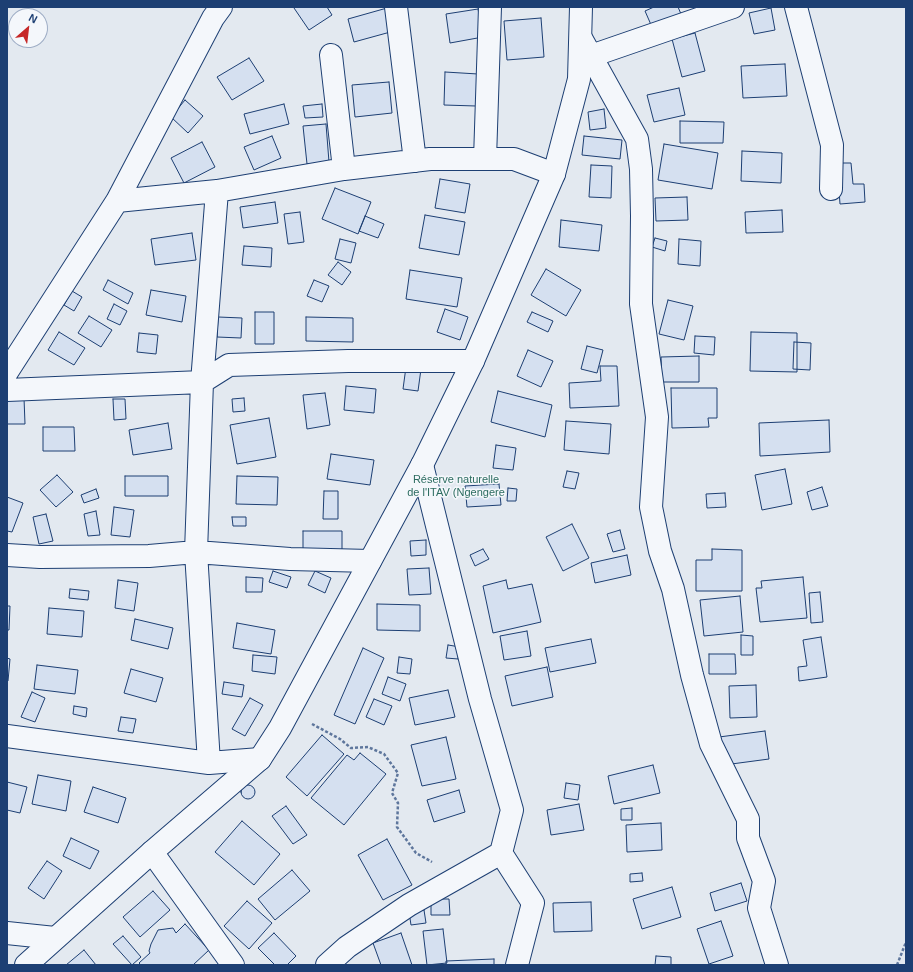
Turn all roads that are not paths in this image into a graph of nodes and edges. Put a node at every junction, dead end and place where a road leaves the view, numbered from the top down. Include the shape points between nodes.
1 (220, 7) edge
2 (396, 7) edge
3 (490, 7) edge
4 (581, 7) edge
5 (733, 7) edge
6 (796, 7) edge
7 (586, 47) junction
8 (331, 54) dead end
9 (485, 159) junction
10 (415, 161) junction
11 (344, 169) junction
12 (554, 174) junction
13 (831, 189) dead end
14 (217, 191) junction
15 (117, 201) junction
16 (473, 361) junction
17 (7, 372) edge
18 (202, 382) junction
19 (7, 390) edge
20 (422, 465) junction
21 (196, 552) junction
22 (7, 555) edge
23 (370, 561) junction
24 (7, 736) edge
25 (260, 759) junction
26 (209, 763) junction
27 (152, 852) junction
28 (501, 853) junction
29 (7, 933) edge
30 (55, 938) junction
31 (26, 965) edge
32 (233, 965) edge
33 (327, 965) edge
34 (517, 965) edge
35 (777, 965) edge

1 - 15 street
2 - 10 street
3 - 9 street
4 - 7 street
5 - 7 street
6 - 13 street via 832,145
7 - 12 street
7 - 35 street via 637,139 642,208 642,304 657,417 651,507 660,551 673,589 692,675 711,744 748,819 748,838 764,881 759,908
8 - 11 street
9 - 10 street
9 - 12 street via 514,159
10 - 11 street
11 - 14 street
12 - 16 street
14 - 15 street
14 - 18 street
15 - 17 street
16 - 18 street via 348,361 229,365
16 - 20 street
18 - 19 street
18 - 21 street
20 - 23 street
20 - 28 street via 480,699 512,810
21 - 22 street via 149,556
21 - 23 street via 290,559
21 - 26 street
23 - 25 street via 294,705
24 - 26 street
25 - 26 street
25 - 27 street
27 - 30 street
27 - 32 street
28 - 33 street via 410,905 347,947
28 - 34 street via 533,903
29 - 30 street
30 - 31 street

